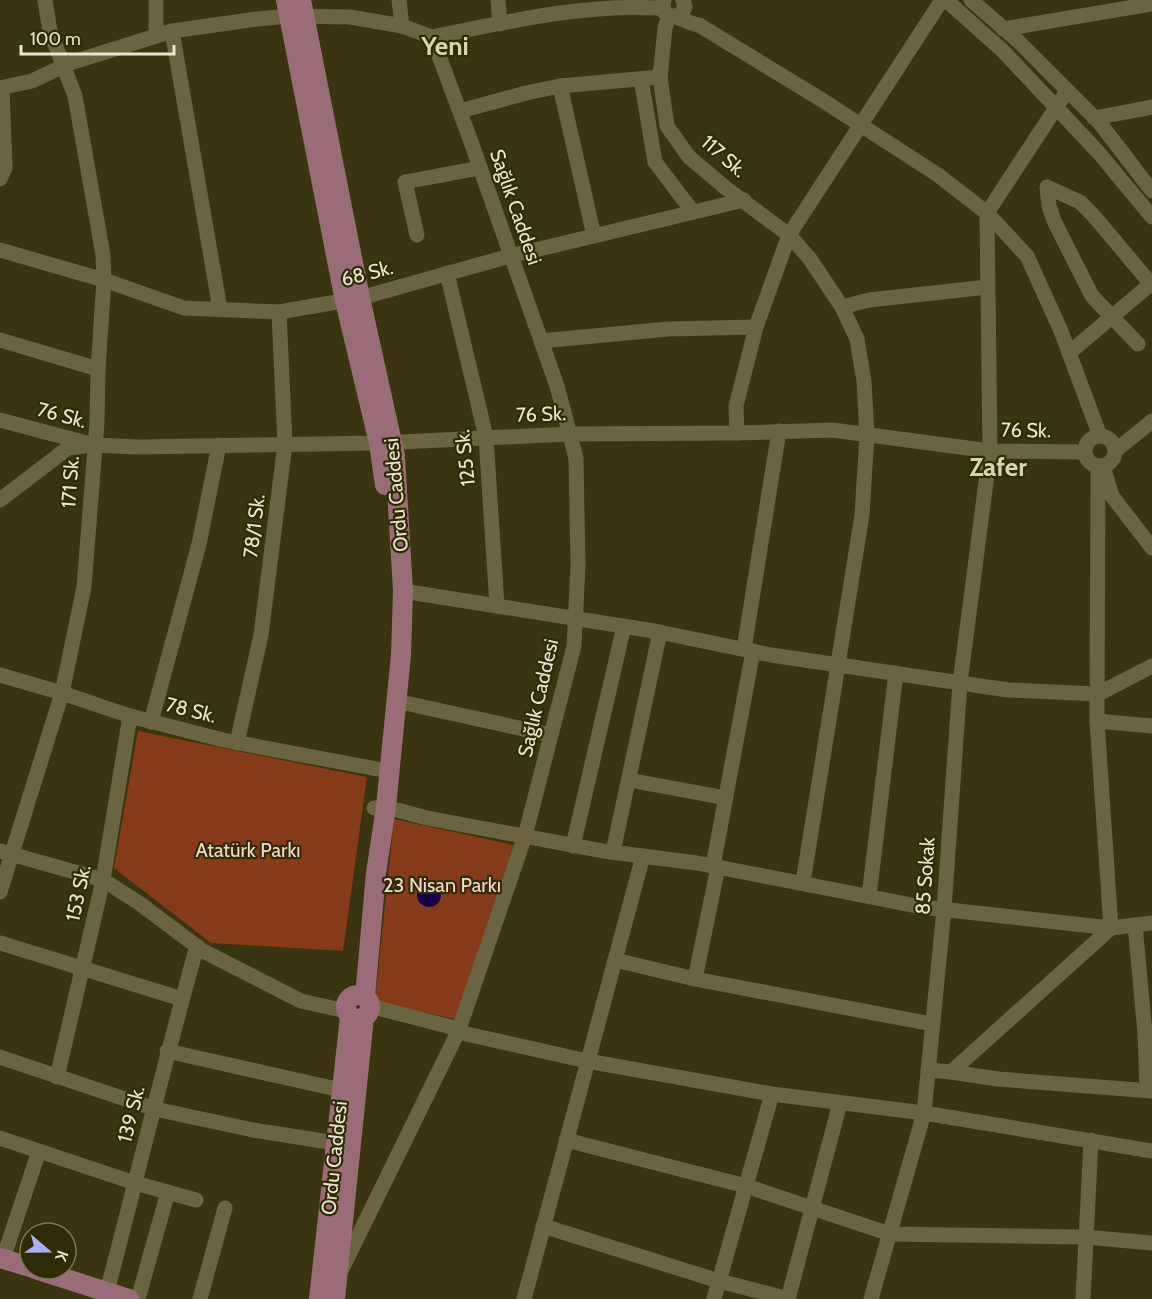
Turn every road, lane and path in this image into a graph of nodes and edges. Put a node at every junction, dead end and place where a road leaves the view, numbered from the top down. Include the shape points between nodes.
1 (45, 0) edge
2 (156, 0) edge
3 (399, 0) edge
4 (498, 0) edge
5 (944, 0) edge
6 (971, 0) edge
7 (1152, 4) edge
8 (672, 6) edge
9 (295, 8) edge
10 (500, 24) junction
11 (402, 26) junction
12 (1003, 28) junction
13 (172, 31) junction
14 (156, 36) junction
15 (432, 37) junction
16 (63, 67) junction
17 (660, 77) junction
18 (642, 79) junction
19 (560, 86) junction
20 (1, 88) edge
21 (1067, 90) junction
22 (1056, 107) junction
23 (1152, 107) edge
24 (460, 111) junction
25 (1094, 118) junction
26 (860, 124) junction
27 (480, 168) junction
28 (0, 178) edge
29 (1152, 191) edge
30 (744, 200) junction
31 (693, 212) junction
32 (987, 213) junction
33 (1152, 217) edge
34 (417, 235) dead end
35 (789, 235) junction
36 (594, 236) junction
37 (0, 250) edge
38 (510, 256) junction
39 (447, 273) junction
40 (104, 280) junction
41 (1151, 284) edge
42 (988, 287) junction
43 (352, 300) junction
44 (842, 307) junction
45 (220, 309) junction
46 (279, 312) junction
47 (1111, 318) junction
48 (756, 327) junction
49 (0, 340) edge
50 (541, 341) junction
51 (1138, 344) dead end
52 (1070, 353) junction
53 (98, 369) junction
54 (0, 420) edge
55 (1152, 421) edge
56 (779, 431) junction
57 (738, 433) junction
58 (570, 434) junction
59 (867, 435) junction
60 (1100, 436) junction
61 (486, 437) junction
62 (386, 442) junction
63 (285, 444) junction
64 (94, 445) junction
65 (219, 445) junction
66 (990, 451) junction
67 (1085, 452) junction
68 (1115, 452) junction
69 (1100, 466) junction
70 (1, 504) edge
71 (1152, 548) edge
72 (403, 591) junction
73 (497, 606) junction
74 (575, 618) junction
75 (624, 626) junction
76 (660, 632) junction
77 (749, 650) junction
78 (839, 664) junction
79 (1152, 666) edge
80 (896, 673) junction
81 (0, 675) edge
82 (960, 683) junction
83 (62, 693) junction
84 (1098, 694) junction
85 (396, 701) junction
86 (130, 716) junction
87 (1097, 721) junction
88 (151, 722) junction
89 (1152, 726) edge
90 (551, 735) junction
91 (237, 743) junction
92 (377, 769) junction
93 (629, 780) junction
94 (726, 798) junction
95 (380, 808) junction
96 (525, 836) junction
97 (573, 846) junction
98 (6, 852) edge
99 (613, 852) junction
100 (643, 856) junction
101 (716, 866) junction
102 (103, 880) junction
103 (803, 882) junction
104 (0, 892) edge
105 (869, 896) junction
106 (944, 909) junction
107 (1152, 922) edge
108 (1135, 925) junction
109 (1111, 928) junction
110 (0, 943) edge
111 (197, 946) junction
112 (615, 960) junction
113 (83, 968) junction
114 (695, 979) junction
115 (182, 999) junction
116 (1147, 1004) edge
117 (358, 1008) junction
118 (932, 1024) junction
119 (457, 1032) junction
120 (167, 1051) junction
121 (0, 1057) edge
122 (587, 1061) junction
123 (928, 1070) junction
124 (951, 1072) junction
125 (57, 1077) junction
126 (341, 1090) junction
127 (1149, 1091) edge
128 (772, 1094) junction
129 (840, 1102) junction
130 (155, 1109) junction
131 (924, 1113) junction
132 (0, 1138) edge
133 (566, 1140) junction
134 (1091, 1140) junction
135 (335, 1143) junction
136 (39, 1151) junction
137 (1152, 1151) edge
138 (135, 1183) junction
139 (746, 1186) junction
140 (168, 1192) junction
141 (196, 1200) dead end
142 (225, 1208) dead end
143 (812, 1208) junction
144 (543, 1226) junction
145 (890, 1234) junction
146 (1085, 1237) junction
147 (1152, 1243) edge
148 (1, 1258) edge
149 (18, 1264) edge
150 (337, 1279) junction
151 (68, 1281) edge
152 (719, 1281) junction
153 (106, 1295) edge
154 (129, 1299) edge
155 (138, 1299) edge
156 (200, 1299) edge
157 (319, 1299) edge
158 (335, 1299) edge
159 (524, 1299) edge
160 (714, 1299) edge
161 (788, 1299) edge
162 (871, 1299) edge
163 (1083, 1299) edge

1 - 16 street, 171 Sk.
2 - 14 street
3 - 11 street
4 - 10 street
5 - 22 street via 1003,51
5 - 26 street
6 - 12 street
7 - 12 street
8 - 10 street via 562,11
8 - 17 street, 117 Sk. via 665,28
8 - 26 street
9 - 11 street
9 - 13 street
9 - 43 main road, Ordu Caddesi
10 - 15 street
11 - 15 street
12 - 21 street
13 - 14 street
13 - 45 street
14 - 16 street
15 - 24 street, Sağlık Caddesi
16 - 20 street via 32,81
16 - 40 street, 171 Sk. via 75,96
17 - 18 street
17 - 30 street, 117 Sk. via 668,126 689,157
18 - 19 street
18 - 31 street via 655,162
19 - 24 street
19 - 36 street
20 - 28 street via 4,168
21 - 22 street
21 - 25 street
22 - 32 street
22 - 33 street
23 - 25 street
24 - 27 street, Sağlık Caddesi
25 - 29 street
26 - 32 street
26 - 35 street
27 - 34 street via 405,182
27 - 38 street, Sağlık Caddesi
30 - 31 street, 68 Sk.
30 - 35 street, 117 Sk.
31 - 36 street, 68 Sk.
32 - 42 street, 85 Sokak
32 - 52 street via 1027,256
35 - 44 street, 117 Sk.
35 - 48 street
36 - 38 street, 68 Sk.
37 - 40 street, 68 Sk.
38 - 39 street, 68 Sk.
38 - 50 street, Sağlık Caddesi
39 - 43 street, 68 Sk.
39 - 61 street, 125 Sk.
40 - 45 street, 68 Sk. via 184,308
40 - 53 street, 171 Sk.
41 - 47 street
41 - 47 street via 1093,214 1080,202 1047,187 1055,223 1092,296
42 - 44 street via 869,300
42 - 66 street, 85 Sokak
43 - 46 street, 68 Sk.
43 - 62 main road, Ordu Caddesi
44 - 59 street, 117 Sk. via 857,339
45 - 46 street, 68 Sk.
46 - 63 street, 78/1 Sk.
47 - 51 street
47 - 52 street
48 - 50 street via 668,329
48 - 57 street via 736,406
49 - 53 street
50 - 58 street, Sağlık Caddesi
52 - 60 street
53 - 64 street, 171 Sk.
54 - 64 street, 76 Sk.
55 - 68 street
56 - 57 street, 76 Sk.
56 - 59 street, 76 Sk. via 832,430
56 - 77 street
57 - 58 street, 76 Sk.
58 - 61 street, 76 Sk.
58 - 74 street, Sağlık Caddesi via 576,458
59 - 66 street, 76 Sk.
59 - 78 street, 117 Sk. via 862,515
60 - 67 street via 1088,442
60 - 68 street via 1112,442
61 - 62 street, 76 Sk.
61 - 73 street, 125 Sk.
62 - 63 street, 76 Sk.
62 - 72 main road, Ordu Caddesi
62 - 92 main road, Ordu Caddesi via 393,597
63 - 65 street, 76 Sk.
63 - 91 street, 78/1 Sk. via 261,635
64 - 65 street, 76 Sk.
64 - 70 street via 68,448
64 - 83 street, 171 Sk. via 84,586
65 - 88 street via 199,544
66 - 67 street, 76 Sk.
66 - 82 street, 85 Sokak
67 - 69 street via 1089,461
68 - 69 street via 1112,461
69 - 71 street via 1112,496
69 - 84 street
72 - 73 street
72 - 85 main road, Ordu Caddesi
73 - 74 street
74 - 75 street
74 - 90 street, Sağlık Caddesi via 574,646
75 - 76 street
75 - 97 street
76 - 77 street
76 - 93 street
77 - 78 street
77 - 94 street
78 - 80 street
78 - 103 street, 117 Sk.
79 - 84 street
80 - 82 street
80 - 105 street
81 - 83 street, 78 Sk.
82 - 84 street via 1008,690
82 - 106 street, 85 Sokak
83 - 86 street, 78 Sk.
83 - 98 street, 171 Sk.
84 - 87 street
85 - 90 street
85 - 95 main road, Ordu Caddesi
86 - 88 street, 78 Sk.
86 - 102 street, 153 Sk.
87 - 89 street
87 - 109 street
88 - 91 street, 78 Sk.
90 - 96 street, Sağlık Caddesi
91 - 92 street, 78 Sk.
92 - 95 main road, Ordu Caddesi
93 - 94 street
93 - 99 street
94 - 101 street
95 - 96 street
95 - 117 main road, Ordu Caddesi via 376,873
96 - 97 street
96 - 119 street, Sağlık Caddesi
97 - 99 street
98 - 102 street
98 - 104 street, 171 Sk.
99 - 100 street
100 - 101 street
100 - 112 street
101 - 103 street
101 - 114 street
102 - 111 street
102 - 113 street, 153 Sk.
103 - 105 street
105 - 106 street
106 - 109 street
106 - 118 street, 85 Sokak
107 - 108 street
108 - 109 street
108 - 116 street
109 - 124 street
110 - 113 street
111 - 115 street, 139 Sk.
111 - 117 street via 273,987
112 - 114 street
112 - 122 street
113 - 115 street
113 - 125 street, 153 Sk.
114 - 118 street
115 - 120 street, 139 Sk.
116 - 127 street
117 - 119 street via 445,1034
117 - 126 main road, Ordu Caddesi
117 - 150 main road, Ordu Caddesi
118 - 123 street, 85 Sokak
119 - 122 street
119 - 150 street, Sağlık Caddesi
120 - 126 street
120 - 130 street, 139 Sk.
121 - 125 street
122 - 128 street
122 - 133 street
123 - 124 street
123 - 131 street, 85 Sokak
124 - 127 street
125 - 130 street
126 - 135 main road, Ordu Caddesi
128 - 129 street
128 - 139 street
129 - 131 street
129 - 143 street
130 - 135 street
130 - 138 street, 139 Sk.
131 - 134 street
131 - 145 street, 85 Sokak
132 - 136 street
133 - 139 street
133 - 144 street
134 - 137 street
134 - 146 street
135 - 157 main road, Ordu Caddesi
136 - 138 street
136 - 148 street
138 - 140 street
138 - 153 street, 139 Sk.
139 - 143 street
139 - 152 street
140 - 141 street
140 - 155 street
142 - 156 street
143 - 145 street
143 - 161 street
144 - 152 street
144 - 159 street
145 - 146 street
145 - 162 street, 85 Sokak
146 - 147 street
146 - 163 street
148 - 149 main road
150 - 158 main road, Ordu Caddesi
151 - 153 main road
152 - 160 street
152 - 161 street
153 - 154 main road

